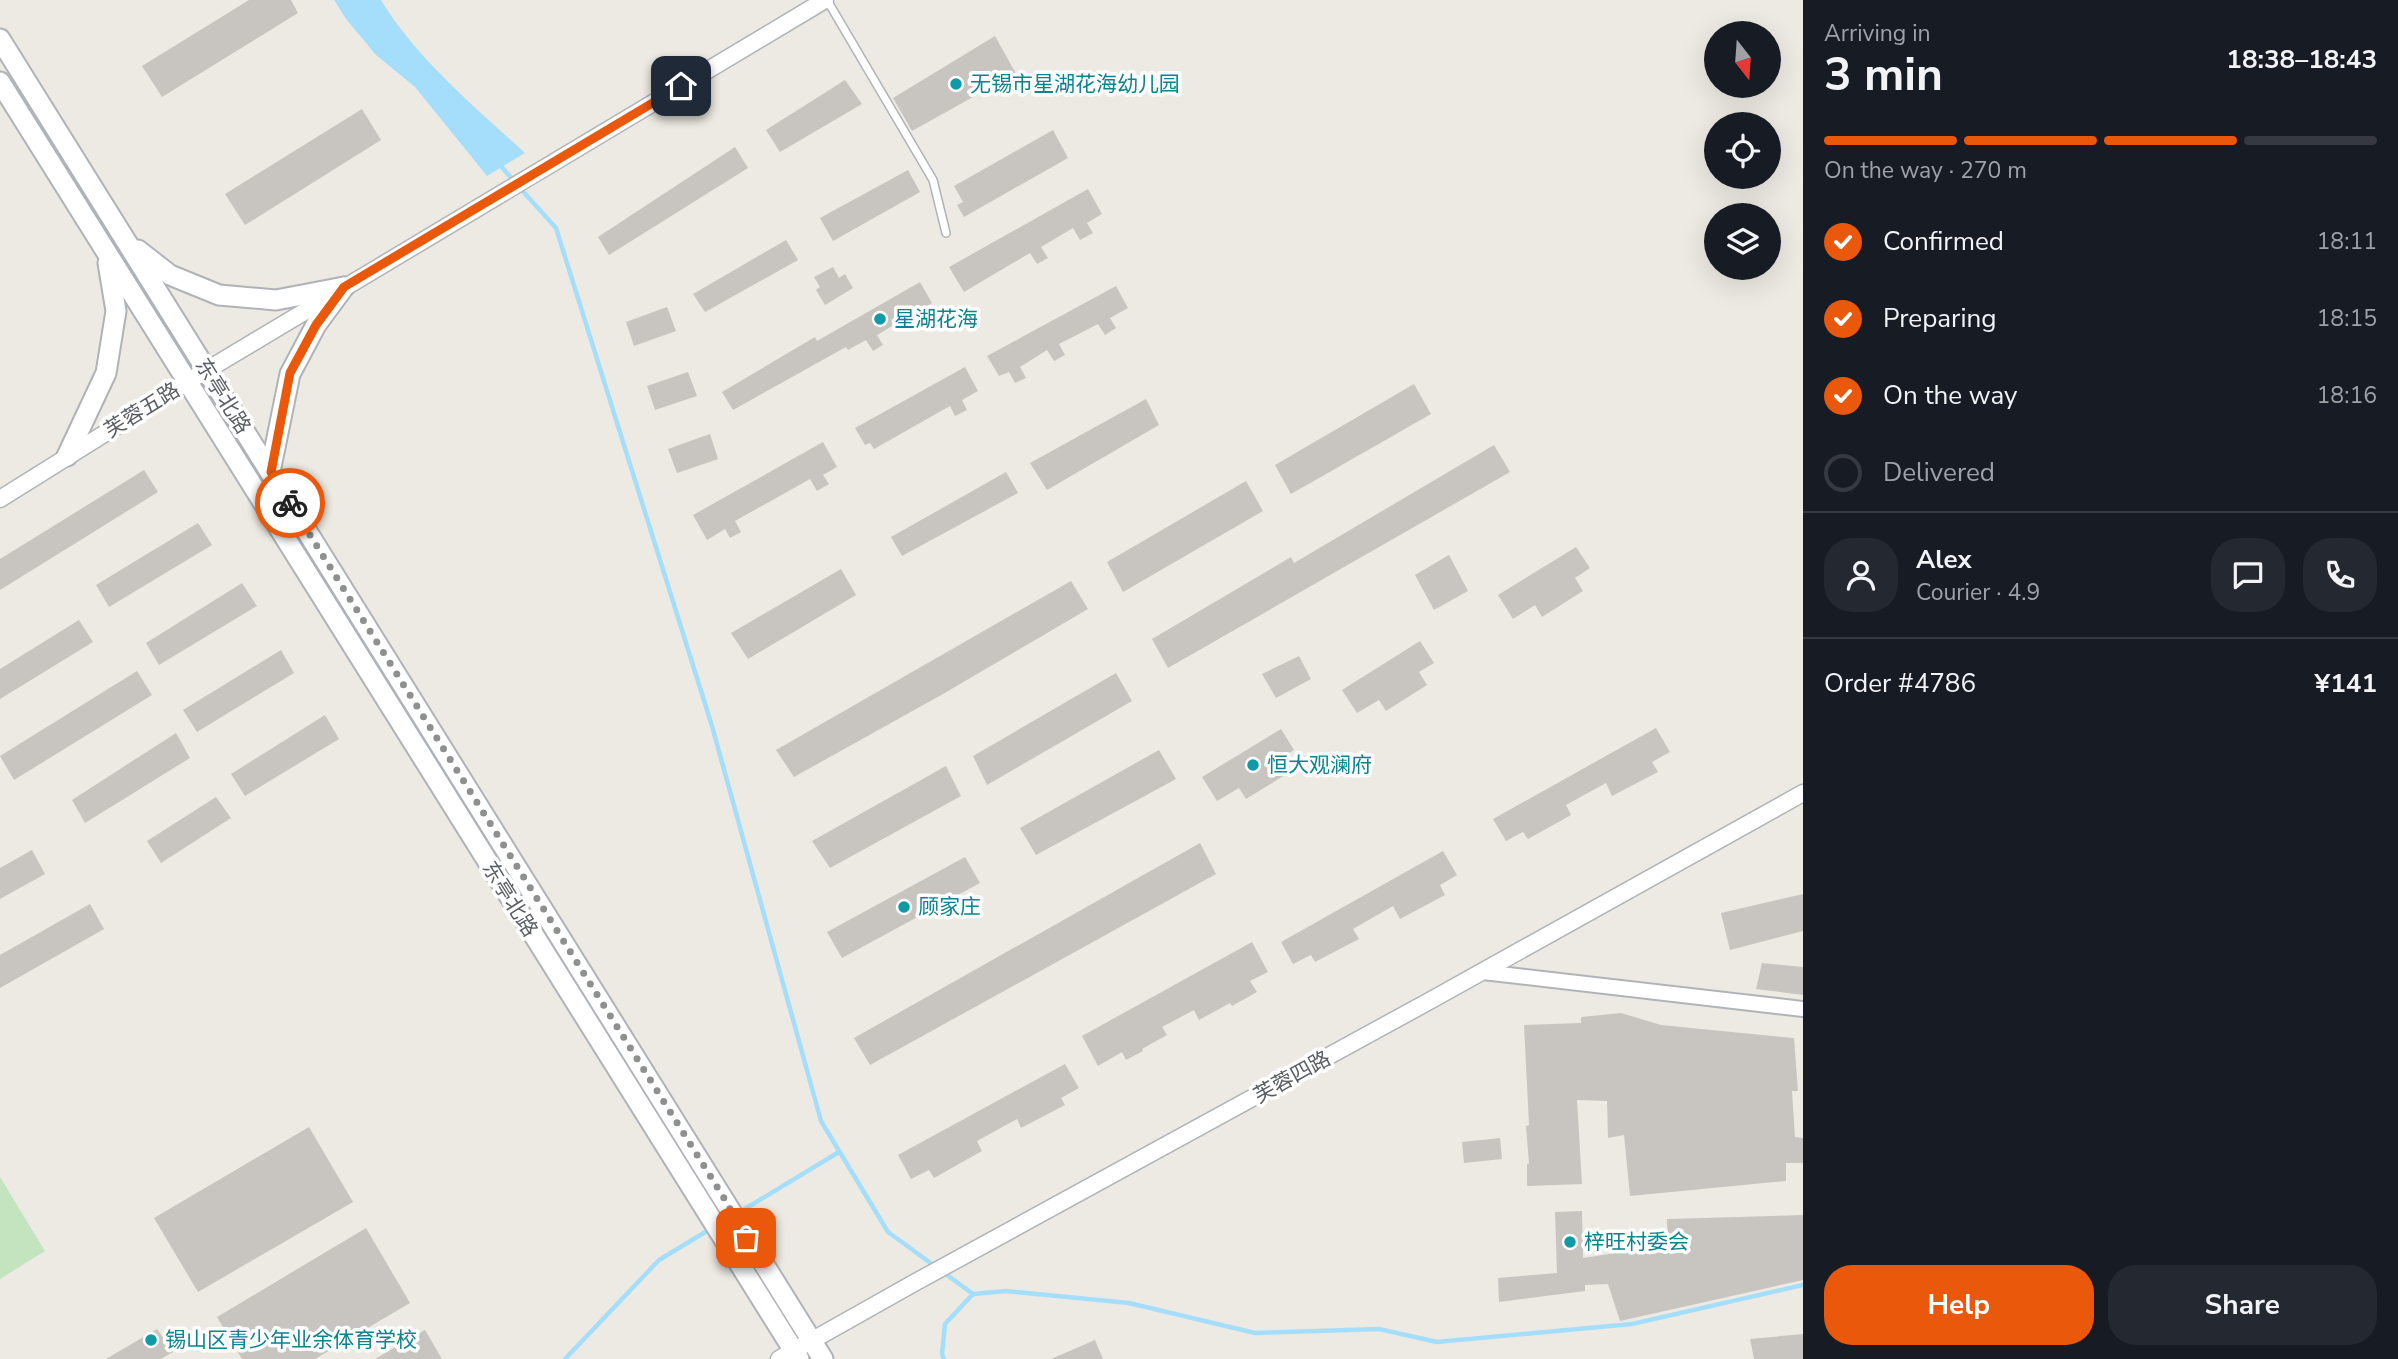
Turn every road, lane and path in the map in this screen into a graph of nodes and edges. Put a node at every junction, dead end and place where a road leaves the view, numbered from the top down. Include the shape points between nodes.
1 (826, 0) edge
2 (0, 38) edge
3 (0, 82) edge
4 (946, 233) dead end
5 (125, 239) junction
6 (106, 251) junction
7 (344, 287) junction
8 (207, 370) junction
9 (187, 382) junction
10 (67, 456) junction
11 (271, 472) junction
12 (0, 499) edge
13 (1803, 793) edge
14 (1483, 972) junction
15 (1803, 1009) edge
16 (738, 1243) junction
17 (811, 1340) junction
18 (791, 1356) edge
19 (823, 1359) edge

1 - 4 lane via 933,180
1 - 7 street, 芙蓉五路
2 - 5 main road, 东亭北路
3 - 6 main road, 东亭北路
5 - 7 main road via 170,275 219,295 276,300
5 - 8 main road, 东亭北路
6 - 9 main road, 东亭北路
6 - 10 main road via 116,311 106,373
7 - 8 street, 芙蓉五路
7 - 11 main road via 316,325 290,373
8 - 9 street, 芙蓉五路
8 - 11 main road, 东亭北路
9 - 10 street, 芙蓉五路
9 - 16 main road, 东亭北路 via 704,1210
10 - 12 street, 芙蓉五路
11 - 16 main road, 东亭北路 via 724,1198
13 - 14 street, 芙蓉四路
14 - 15 street
14 - 17 street, 芙蓉四路
16 - 17 main road, 东亭北路
16 - 18 main road, 东亭北路
17 - 18 street, 芙蓉四路
17 - 19 main road, 东亭北路

